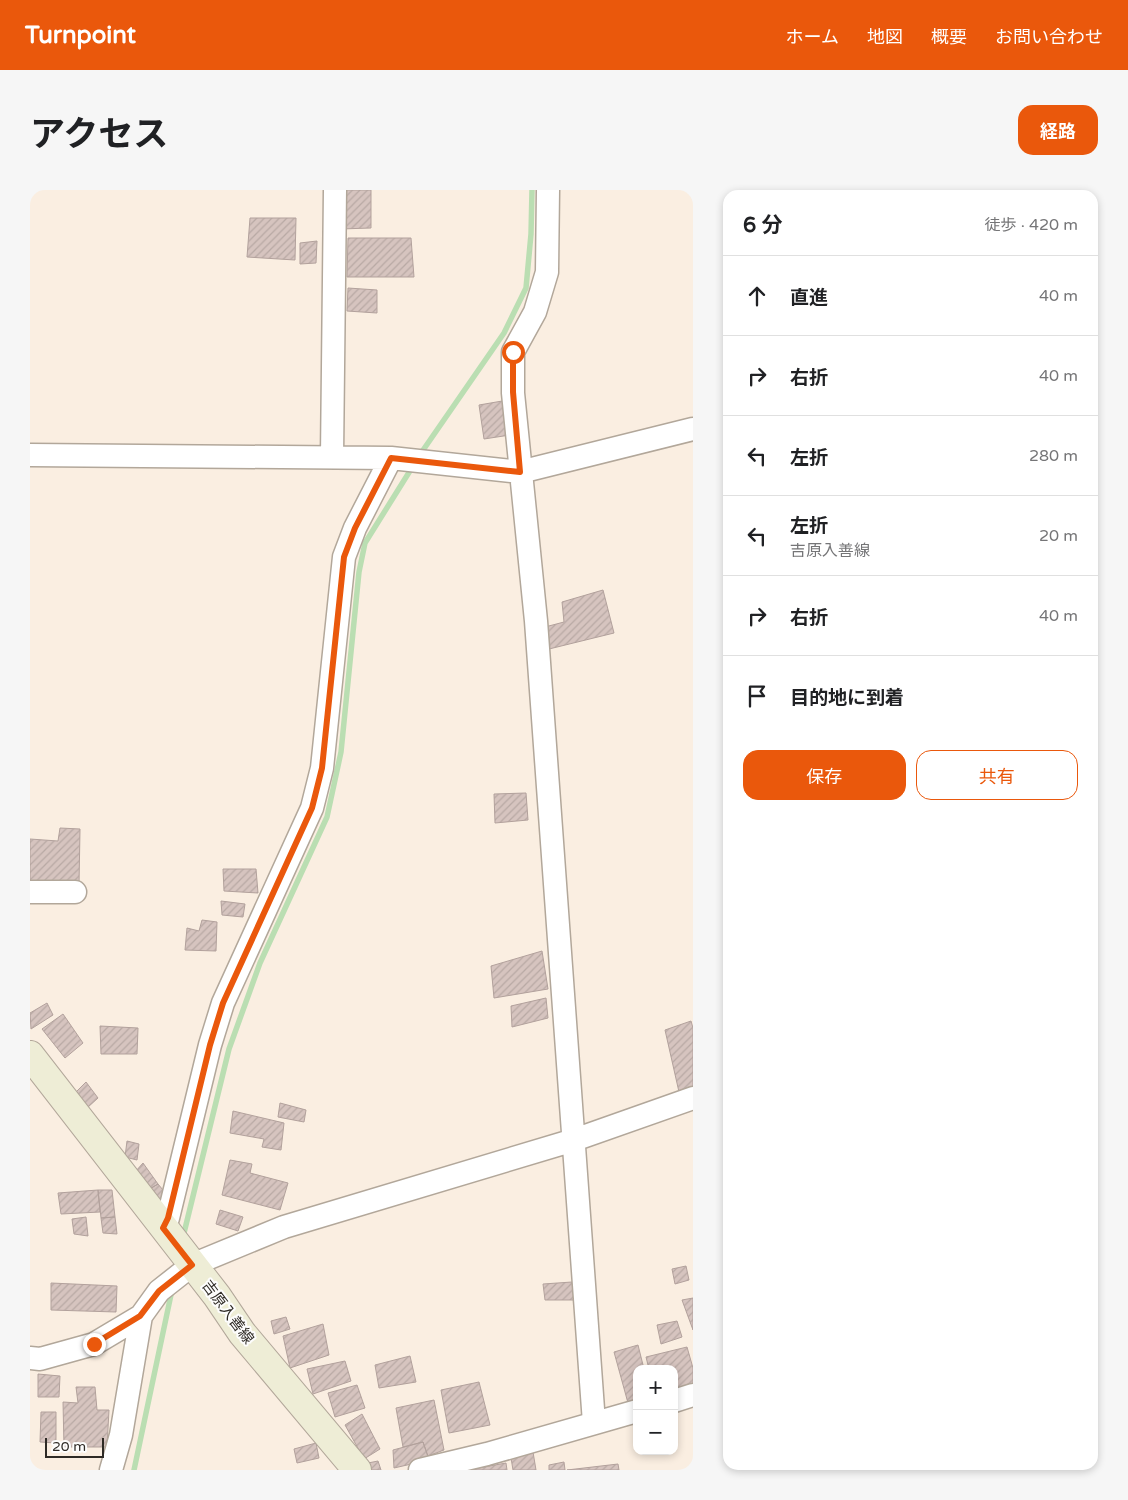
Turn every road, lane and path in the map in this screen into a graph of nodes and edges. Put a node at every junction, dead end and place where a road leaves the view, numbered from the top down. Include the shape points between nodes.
1 (335, 190) edge
2 (548, 190) edge
3 (693, 429) edge
4 (30, 455) edge
5 (332, 456) junction
6 (391, 458) junction
7 (520, 472) junction
8 (30, 892) edge
9 (76, 892) dead end
10 (30, 1055) edge
11 (693, 1098) edge
12 (574, 1140) junction
13 (163, 1228) junction
14 (192, 1265) junction
15 (140, 1316) junction
16 (30, 1358) edge
17 (693, 1396) edge
18 (678, 1400) edge
19 (633, 1412) edge
20 (594, 1422) junction
21 (111, 1470) edge
22 (358, 1470) edge
23 (420, 1470) edge

1 - 5 street
2 - 7 street via 547,272 535,312 513,352
3 - 7 street
4 - 5 street
5 - 6 street
6 - 7 street
6 - 13 street via 355,528 344,557 322,768 312,808 223,1003
7 - 12 street via 536,621
8 - 9 street
10 - 13 main road, 吉原入善線
11 - 12 street
12 - 14 street via 284,1227
12 - 20 street
13 - 14 main road, 吉原入善線
14 - 15 street via 159,1291
14 - 22 main road, 吉原入善線 via 242,1333
15 - 16 street via 94,1344 40,1359
15 - 21 street via 122,1435
17 - 18 street
19 - 20 street
20 - 23 street

